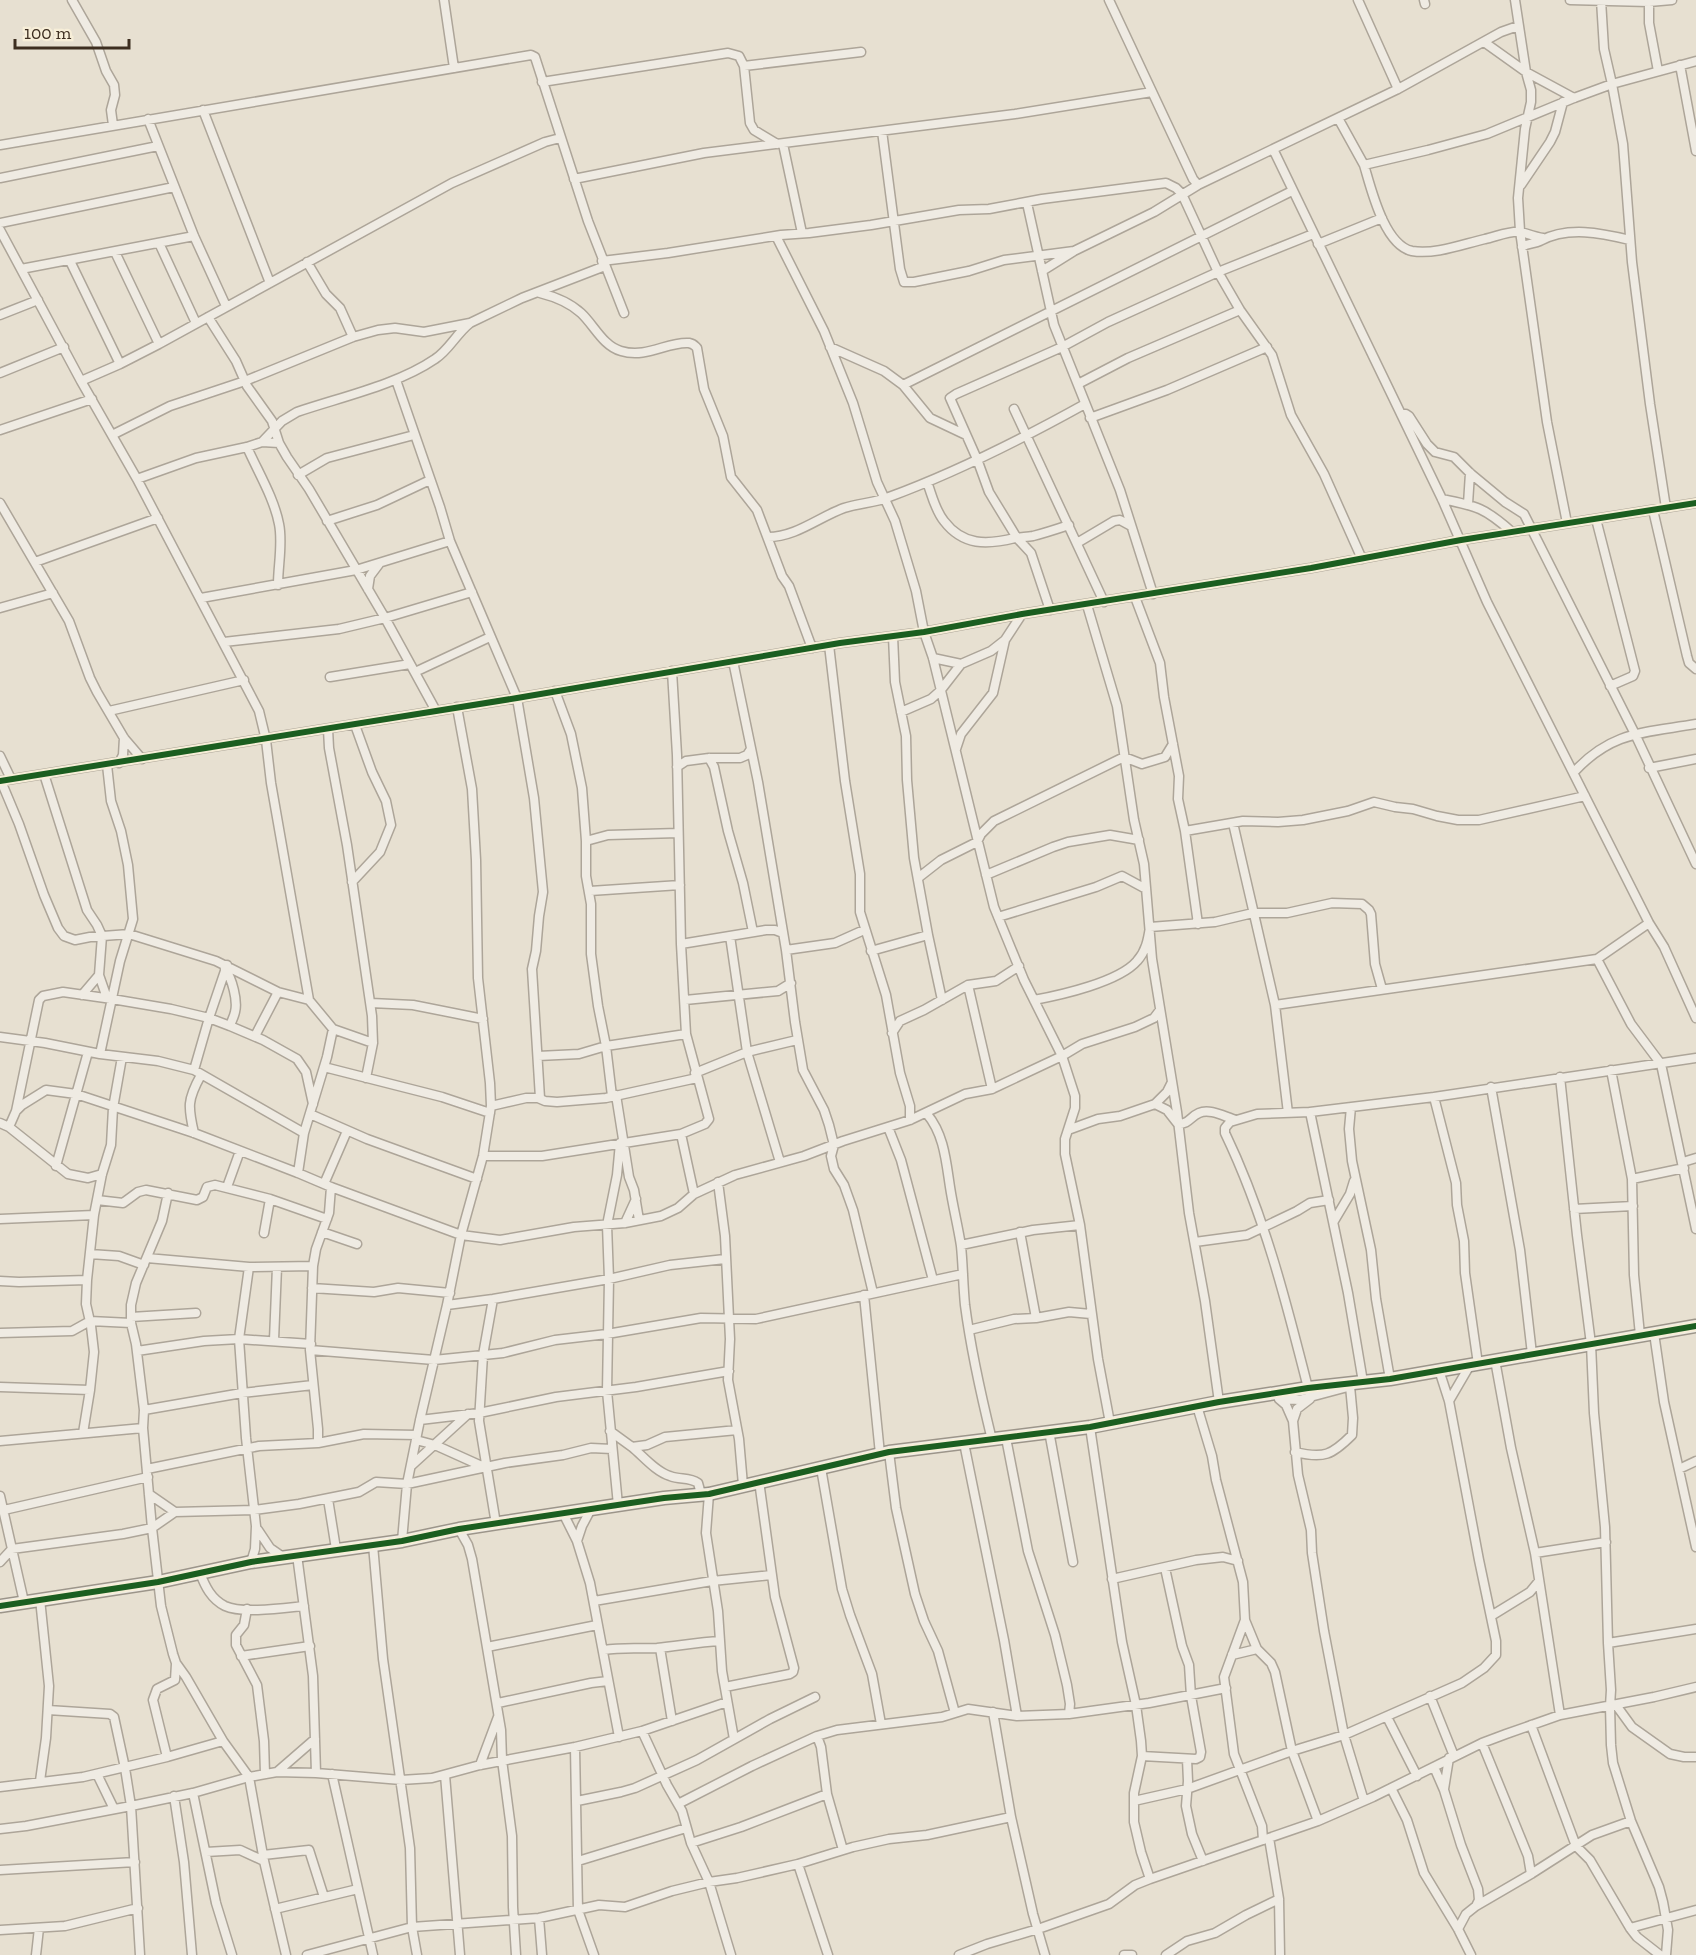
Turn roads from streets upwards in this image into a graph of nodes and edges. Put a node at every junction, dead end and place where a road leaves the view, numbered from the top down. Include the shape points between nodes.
1 (72, 0) edge
2 (444, 0) edge
3 (1109, 0) edge
4 (1358, 0) edge
5 (1515, 0) edge
6 (1570, 0) edge
7 (1601, 0) edge
8 (1672, 0) edge
9 (1649, 1) edge
10 (1518, 26) junction
11 (1484, 42) junction
12 (861, 52) dead end
13 (1696, 61) edge
14 (1680, 65) junction
15 (744, 66) junction
16 (454, 68) junction
17 (1658, 71) junction
18 (1526, 72) junction
19 (542, 82) junction
20 (1612, 84) junction
21 (1398, 88) junction
22 (1152, 92) junction
23 (1574, 98) junction
24 (1563, 102) junction
25 (203, 110) junction
26 (1338, 118) junction
27 (1528, 118) junction
28 (148, 119) junction
29 (1694, 123) edge
30 (113, 125) junction
31 (882, 131) junction
32 (560, 138) junction
33 (780, 144) junction
34 (0, 145) edge
35 (158, 146) junction
36 (1274, 149) junction
37 (1696, 151) edge
38 (1364, 165) junction
39 (0, 178) edge
40 (574, 179) junction
41 (1198, 185) junction
42 (174, 187) junction
43 (1519, 188) junction
44 (1292, 191) junction
45 (1182, 194) junction
46 (1027, 203) junction
47 (1382, 218) junction
48 (895, 222) junction
49 (0, 223) edge
50 (0, 230) edge
51 (1520, 231) junction
52 (802, 233) junction
53 (1313, 234) junction
54 (1202, 235) junction
55 (194, 236) junction
56 (776, 236) junction
57 (1543, 238) junction
58 (1630, 240) junction
59 (159, 243) junction
60 (1318, 244) junction
61 (1522, 247) junction
62 (4, 248) edge
63 (1074, 251) junction
64 (115, 252) junction
65 (1039, 255) junction
66 (70, 261) junction
67 (307, 262) junction
68 (604, 264) junction
69 (21, 270) junction
70 (1042, 271) junction
71 (1218, 272) junction
72 (270, 283) junction
73 (540, 293) junction
74 (38, 300) junction
75 (226, 306) junction
76 (1240, 310) junction
77 (1051, 311) junction
78 (624, 313) dead end
79 (0, 315) edge
80 (208, 316) junction
81 (196, 323) junction
82 (470, 323) junction
83 (353, 338) junction
84 (159, 344) junction
85 (64, 347) junction
86 (830, 347) junction
87 (1062, 347) junction
88 (1267, 347) junction
89 (120, 364) junction
90 (0, 373) edge
91 (396, 380) junction
92 (81, 381) junction
93 (245, 381) junction
94 (1078, 384) junction
95 (903, 385) junction
96 (92, 399) junction
97 (1085, 404) junction
98 (1014, 409) dead end
99 (1401, 414) junction
100 (1090, 418) junction
101 (275, 429) junction
102 (0, 430) edge
103 (112, 435) junction
104 (414, 435) junction
105 (966, 435) junction
106 (1028, 436) junction
107 (262, 442) junction
108 (279, 443) junction
109 (247, 447) junction
110 (977, 459) junction
111 (1470, 473) junction
112 (298, 475) junction
113 (137, 479) junction
114 (430, 480) junction
115 (927, 482) junction
116 (886, 499) junction
117 (1442, 499) junction
118 (0, 503) edge
119 (1696, 503) edge
120 (1468, 504) junction
121 (1666, 508) junction
122 (1653, 510) junction
123 (158, 518) junction
124 (1596, 519) junction
125 (327, 521) junction
126 (1567, 523) junction
127 (1069, 525) junction
128 (1131, 526) junction
129 (1531, 529) junction
130 (1512, 532) junction
131 (768, 537) junction
132 (1017, 538) junction
133 (1461, 540) junction
134 (450, 541) junction
135 (1077, 543) junction
136 (1362, 559) junction
137 (35, 562) junction
138 (380, 563) junction
139 (356, 570) junction
140 (278, 585) junction
141 (368, 590) junction
142 (472, 592) junction
143 (53, 593) junction
144 (1153, 594) junction
145 (1135, 597) junction
146 (201, 598) junction
147 (1104, 602) junction
148 (1087, 605) junction
149 (0, 608) edge
150 (1050, 610) junction
151 (1022, 614) junction
152 (385, 618) junction
153 (924, 632) junction
154 (893, 636) junction
155 (490, 637) junction
156 (1005, 640) junction
157 (224, 642) junction
158 (829, 645) junction
159 (812, 648) junction
160 (933, 658) junction
161 (734, 662) junction
162 (961, 664) junction
163 (413, 668) junction
164 (1696, 669) edge
165 (672, 671) junction
166 (330, 677) dead end
167 (244, 680) junction
168 (1610, 686) junction
169 (555, 691) junction
170 (940, 691) junction
171 (518, 698) junction
172 (457, 707) junction
173 (109, 711) junction
174 (436, 711) junction
175 (901, 712) junction
176 (1696, 724) edge
177 (355, 725) junction
178 (328, 729) junction
179 (1635, 734) junction
180 (124, 738) junction
181 (266, 740) junction
182 (1173, 744) junction
183 (751, 749) junction
184 (956, 750) junction
185 (677, 755) junction
186 (0, 756) edge
187 (1124, 757) junction
188 (709, 758) junction
189 (721, 758) junction
190 (142, 759) junction
191 (1696, 759) edge
192 (686, 761) junction
193 (119, 763) junction
194 (107, 765) junction
195 (677, 767) junction
196 (714, 767) junction
197 (1649, 768) junction
198 (1574, 772) junction
199 (44, 774) junction
200 (11, 780) junction
201 (0, 781) edge
202 (1585, 796) junction
203 (1233, 822) junction
204 (1185, 831) junction
205 (678, 833) junction
206 (1139, 840) junction
207 (586, 841) junction
208 (977, 842) junction
209 (1696, 864) edge
210 (361, 871) junction
211 (351, 872) junction
212 (986, 875) junction
213 (918, 878) junction
214 (352, 882) junction
215 (680, 885) junction
216 (1146, 889) junction
217 (590, 891) junction
218 (1253, 913) junction
219 (998, 917) junction
220 (1649, 923) junction
221 (1198, 924) junction
222 (1150, 927) junction
223 (864, 930) junction
224 (753, 932) junction
225 (783, 933) junction
226 (129, 934) junction
227 (928, 935) junction
228 (102, 936) junction
229 (730, 936) junction
230 (681, 944) junction
231 (786, 950) junction
232 (871, 951) junction
233 (1597, 959) junction
234 (1019, 966) junction
235 (226, 967) junction
236 (99, 975) junction
237 (791, 983) junction
238 (968, 985) junction
239 (1382, 989) junction
240 (278, 992) junction
241 (82, 995) junction
242 (738, 995) junction
243 (110, 999) junction
244 (309, 1000) junction
245 (685, 1000) junction
246 (942, 1000) junction
247 (1034, 1000) junction
248 (370, 1003) junction
249 (1275, 1005) junction
250 (1159, 1017) junction
251 (1696, 1017) edge
252 (209, 1018) junction
253 (483, 1019) junction
254 (230, 1026) junction
255 (333, 1029) junction
256 (892, 1033) junction
257 (687, 1034) junction
258 (255, 1036) junction
259 (0, 1037) edge
260 (30, 1040) junction
261 (797, 1040) junction
262 (373, 1043) junction
263 (606, 1046) junction
264 (88, 1052) junction
265 (747, 1052) junction
266 (100, 1054) junction
267 (538, 1056) junction
268 (1062, 1056) junction
269 (122, 1057) junction
270 (1696, 1058) edge
271 (1661, 1064) junction
272 (1611, 1070) junction
273 (323, 1071) junction
274 (306, 1072) junction
275 (198, 1073) junction
276 (696, 1075) junction
277 (1560, 1077) junction
278 (366, 1078) junction
279 (1172, 1082) junction
280 (1491, 1087) junction
281 (992, 1089) junction
282 (76, 1094) junction
283 (614, 1096) junction
284 (1434, 1096) junction
285 (540, 1098) junction
286 (313, 1104) junction
287 (1155, 1104) junction
288 (940, 1107) junction
289 (1351, 1107) junction
290 (113, 1108) junction
291 (490, 1110) junction
292 (16, 1111) junction
293 (1310, 1112) junction
294 (1288, 1113) junction
295 (310, 1114) junction
296 (927, 1114) junction
297 (323, 1120) junction
298 (910, 1120) junction
299 (1237, 1120) junction
300 (0, 1123) edge
301 (1179, 1124) junction
302 (9, 1127) junction
303 (888, 1127) junction
304 (305, 1130) junction
305 (1068, 1130) junction
306 (347, 1131) junction
307 (938, 1132) junction
308 (194, 1133) junction
309 (681, 1134) junction
310 (622, 1143) junction
311 (834, 1145) junction
312 (240, 1151) junction
313 (483, 1156) junction
314 (1696, 1158) edge
315 (780, 1162) junction
316 (1683, 1165) junction
317 (56, 1166) junction
318 (298, 1173) junction
319 (102, 1174) junction
320 (87, 1178) junction
321 (1354, 1178) junction
322 (477, 1179) junction
323 (1632, 1179) junction
324 (718, 1182) junction
325 (328, 1186) junction
326 (227, 1187) junction
327 (99, 1188) junction
328 (168, 1193) junction
329 (694, 1194) junction
330 (270, 1198) junction
331 (636, 1199) junction
332 (97, 1200) junction
333 (1329, 1200) junction
334 (1633, 1206) junction
335 (1694, 1208) edge
336 (1574, 1209) junction
337 (94, 1215) junction
338 (0, 1219) edge
339 (327, 1219) junction
340 (639, 1220) junction
341 (1334, 1221) junction
342 (625, 1223) junction
343 (608, 1225) junction
344 (1080, 1226) junction
345 (1263, 1227) junction
346 (1696, 1228) edge
347 (322, 1232) junction
348 (1020, 1232) junction
349 (264, 1233) dead end
350 (461, 1235) junction
351 (1195, 1242) junction
352 (357, 1244) dead end
353 (961, 1245) junction
354 (90, 1254) junction
355 (725, 1259) junction
356 (146, 1262) junction
357 (313, 1266) junction
358 (249, 1267) junction
359 (277, 1267) junction
360 (963, 1274) junction
361 (609, 1279) junction
362 (87, 1280) junction
363 (933, 1280) junction
364 (0, 1281) edge
365 (312, 1288) junction
366 (450, 1293) junction
367 (868, 1294) junction
368 (493, 1299) junction
369 (447, 1305) junction
370 (196, 1313) dead end
371 (1091, 1314) junction
372 (729, 1318) junction
373 (1036, 1318) junction
374 (131, 1320) junction
375 (90, 1321) junction
376 (1696, 1326) edge
377 (969, 1330) junction
378 (0, 1332) edge
379 (1654, 1333) junction
380 (607, 1334) junction
381 (1640, 1335) junction
382 (239, 1339) junction
383 (274, 1340) junction
384 (1591, 1344) junction
385 (311, 1347) junction
386 (137, 1351) junction
387 (1532, 1354) junction
388 (483, 1355) junction
389 (434, 1360) junction
390 (1495, 1360) junction
391 (1474, 1364) junction
392 (1439, 1370) junction
393 (729, 1371) junction
394 (1390, 1379) junction
395 (1357, 1384) junction
396 (313, 1385) junction
397 (0, 1387) edge
398 (90, 1390) junction
399 (607, 1391) junction
400 (242, 1393) junction
401 (1310, 1393) junction
402 (1262, 1395) junction
403 (1279, 1399) junction
404 (1449, 1401) junction
405 (1219, 1402) junction
406 (1197, 1406) junction
407 (144, 1410) junction
408 (479, 1413) junction
409 (468, 1414) junction
410 (420, 1420) junction
411 (1293, 1421) junction
412 (1110, 1423) junction
413 (1090, 1427) junction
414 (143, 1428) junction
415 (737, 1430) junction
416 (610, 1431) junction
417 (1049, 1431) junction
418 (83, 1433) junction
419 (416, 1437) junction
420 (1006, 1438) junction
421 (992, 1440) junction
422 (0, 1441) edge
423 (318, 1443) junction
424 (964, 1443) junction
425 (435, 1445) junction
426 (632, 1447) junction
427 (247, 1448) junction
428 (612, 1449) junction
429 (1295, 1452) junction
430 (884, 1453) junction
431 (1696, 1461) edge
432 (411, 1466) junction
433 (486, 1468) junction
434 (821, 1468) junction
435 (1679, 1469) junction
436 (148, 1473) junction
437 (759, 1482) junction
438 (407, 1484) junction
439 (743, 1485) junction
440 (149, 1494) junction
441 (705, 1494) junction
442 (0, 1496) edge
443 (328, 1499) junction
444 (618, 1505) junction
445 (4, 1509) junction
446 (591, 1509) junction
447 (254, 1510) junction
448 (175, 1512) junction
449 (563, 1513) junction
450 (496, 1524) junction
451 (256, 1526) junction
452 (152, 1528) junction
453 (459, 1529) junction
454 (402, 1540) junction
455 (577, 1541) junction
456 (1606, 1542) junction
457 (1695, 1542) edge
458 (373, 1545) junction
459 (1235, 1548) junction
460 (12, 1549) junction
461 (336, 1550) junction
462 (1535, 1553) junction
463 (297, 1556) junction
464 (1223, 1557) junction
465 (284, 1558) junction
466 (1239, 1561) junction
467 (0, 1562) edge
468 (251, 1562) junction
469 (1073, 1562) dead end
470 (1165, 1568) junction
471 (200, 1573) junction
472 (771, 1575) junction
473 (1112, 1578) junction
474 (712, 1581) junction
475 (1539, 1581) junction
476 (158, 1582) junction
477 (40, 1599) junction
478 (594, 1600) junction
479 (24, 1602) junction
480 (0, 1606) edge
481 (304, 1606) junction
482 (247, 1609) junction
483 (1491, 1616) junction
484 (1245, 1620) junction
485 (597, 1625) junction
486 (1696, 1629) edge
487 (720, 1641) junction
488 (1608, 1643) junction
489 (310, 1646) junction
490 (487, 1647) junction
491 (660, 1648) junction
492 (1257, 1649) junction
493 (604, 1650) junction
494 (1232, 1655) junction
495 (241, 1656) junction
496 (176, 1663) junction
497 (608, 1681) junction
498 (725, 1687) junction
499 (1696, 1687) edge
500 (1226, 1688) junction
501 (1191, 1695) junction
502 (1430, 1696) junction
503 (815, 1697) dead end
504 (727, 1702) junction
505 (498, 1703) junction
506 (1136, 1705) junction
507 (1613, 1705) junction
508 (48, 1710) junction
509 (993, 1712) junction
510 (955, 1713) junction
511 (499, 1714) junction
512 (1070, 1714) junction
513 (1560, 1715) junction
514 (1017, 1716) junction
515 (1387, 1717) junction
516 (672, 1721) junction
517 (881, 1724) junction
518 (1531, 1725) junction
519 (642, 1731) junction
520 (1344, 1735) junction
521 (817, 1736) junction
522 (619, 1737) junction
523 (315, 1739) junction
524 (734, 1739) junction
525 (223, 1741) junction
526 (1482, 1743) junction
527 (575, 1747) junction
528 (1292, 1751) junction
529 (1142, 1756) junction
530 (166, 1757) junction
531 (1452, 1757) junction
532 (1696, 1757) edge
533 (1187, 1759) junction
534 (502, 1760) junction
535 (480, 1765) junction
536 (1434, 1767) junction
537 (125, 1768) junction
538 (1240, 1771) junction
539 (277, 1772) junction
540 (316, 1773) junction
541 (97, 1774) junction
542 (265, 1774) junction
543 (332, 1774) junction
544 (445, 1775) junction
545 (662, 1775) junction
546 (1417, 1776) junction
547 (249, 1777) junction
548 (401, 1779) junction
549 (40, 1781) junction
550 (0, 1787) edge
551 (1390, 1788) junction
552 (1187, 1789) junction
553 (1444, 1790) junction
554 (193, 1793) junction
555 (827, 1794) junction
556 (174, 1796) junction
557 (577, 1801) junction
558 (1134, 1801) junction
559 (1364, 1801) junction
560 (678, 1804) junction
561 (131, 1806) junction
562 (114, 1809) junction
563 (1011, 1817) junction
564 (1318, 1821) junction
565 (1631, 1821) junction
566 (0, 1828) edge
567 (686, 1828) junction
568 (1266, 1839) junction
569 (691, 1843) junction
570 (1576, 1846) junction
571 (843, 1850) junction
572 (206, 1852) junction
573 (1528, 1856) junction
574 (264, 1858) junction
575 (1203, 1861) junction
576 (135, 1862) junction
577 (578, 1862) junction
578 (798, 1864) junction
579 (1544, 1865) junction
580 (0, 1870) edge
581 (1531, 1874) junction
582 (1150, 1879) junction
583 (709, 1882) junction
584 (358, 1889) junction
585 (324, 1897) junction
586 (1279, 1899) junction
587 (1476, 1906) junction
588 (138, 1908) junction
589 (275, 1910) junction
590 (578, 1910) junction
591 (1696, 1910) edge
592 (1667, 1917) junction
593 (538, 1918) junction
594 (513, 1919) junction
595 (457, 1924) junction
596 (412, 1927) junction
597 (39, 1928) junction
598 (1630, 1928) junction
599 (1038, 1929) junction
600 (1458, 1929) junction
601 (0, 1930) edge
602 (369, 1938) junction
603 (36, 1955) edge
604 (140, 1955) edge
605 (192, 1955) edge
606 (232, 1955) edge
607 (286, 1955) edge
608 (307, 1955) edge
609 (373, 1955) edge
610 (417, 1955) edge
611 (460, 1955) edge
612 (516, 1955) edge
613 (542, 1955) edge
614 (594, 1955) edge
615 (731, 1955) edge
616 (828, 1955) edge
617 (959, 1955) edge
618 (1045, 1955) edge
619 (1124, 1955) edge
620 (1132, 1955) edge
621 (1166, 1955) edge
622 (1280, 1955) edge
623 (1471, 1955) edge
624 (1660, 1955) edge
625 (1666, 1955) edge

1 - 30 street via 114,85
2 - 16 street
3 - 22 street
4 - 21 street
5 - 10 street
6 - 7 street
7 - 9 street
7 - 20 street via 1604,50
8 - 9 street
9 - 17 street
10 - 11 street
10 - 18 street
11 - 18 street
11 - 21 street
12 - 15 street
13 - 14 street
14 - 17 street
14 - 29 street
15 - 19 street via 739,56 728,53
15 - 33 street via 750,123 754,130
16 - 19 street via 531,55
16 - 25 street
17 - 20 street
18 - 23 street
18 - 27 street via 1531,90
19 - 32 street
20 - 23 street
20 - 58 street via 1623,144
21 - 26 street
22 - 31 street
22 - 41 street
23 - 24 street
24 - 27 street
24 - 43 street via 1548,147
25 - 28 street
25 - 72 street
26 - 36 street
26 - 38 street
27 - 38 street via 1487,134
27 - 43 street
28 - 30 street
28 - 35 street
29 - 37 street
30 - 34 street
31 - 33 street
31 - 48 street
32 - 40 street
32 - 67 street via 458,180
33 - 40 street via 693,155
33 - 52 street
35 - 39 street
35 - 42 street
36 - 41 street
36 - 44 street
38 - 47 street
40 - 68 street
41 - 45 street
42 - 49 street
42 - 55 street
43 - 51 street
44 - 53 street
44 - 54 street
45 - 46 street via 1166,183
45 - 54 street
45 - 63 street via 1125,228
46 - 48 street
46 - 65 street
47 - 51 street via 1399,242 1414,251
47 - 60 street
48 - 52 street
48 - 65 street via 900,268 904,282 908,283
50 - 62 street
51 - 57 street
51 - 61 street
52 - 56 street
53 - 60 street
53 - 71 street
54 - 71 street
54 - 77 street
55 - 59 street
55 - 75 street
56 - 68 street
56 - 86 street
57 - 58 street via 1586,232
57 - 61 street
58 - 121 street
59 - 64 street
59 - 81 street
60 - 99 street
61 - 126 street via 1547,422
62 - 69 street
63 - 65 street
63 - 70 street
64 - 66 street
64 - 84 street
65 - 70 street
66 - 69 street
66 - 89 street
67 - 72 street
67 - 83 street via 326,294 340,308
68 - 73 street
68 - 78 street
69 - 74 street
70 - 77 street
71 - 76 street
71 - 87 street
72 - 75 street
73 - 82 street
73 - 131 street via 570,305 620,351 634,354 690,343 697,348 704,389 723,436 731,477 757,510
74 - 79 street
74 - 85 street
75 - 80 street
76 - 88 street
76 - 94 street
77 - 87 street
77 - 95 street
80 - 81 street
80 - 93 street
81 - 84 street
82 - 83 street via 424,332 378,330
82 - 91 street via 444,352
83 - 93 street
84 - 89 street
85 - 90 street
85 - 92 street
86 - 95 street via 884,370
86 - 116 street
87 - 94 street
87 - 105 street via 952,396 950,401
88 - 100 street
88 - 136 street via 1291,415 1324,474
89 - 92 street
91 - 101 street via 297,412
91 - 104 street
92 - 96 street
93 - 101 street
93 - 103 street via 170,406
94 - 97 street
95 - 105 street via 930,418
96 - 102 street
96 - 103 street
97 - 100 street
97 - 106 street
98 - 106 street
99 - 111 street via 1408,416 1435,452 1454,457
99 - 117 street
100 - 128 street
101 - 107 street
101 - 108 street
103 - 113 street
104 - 112 street via 327,458
104 - 114 street
105 - 110 street
106 - 110 street
106 - 127 street
107 - 108 street
107 - 109 street
108 - 112 street
109 - 113 street via 183,461
109 - 140 street via 279,525
110 - 115 street
110 - 132 street via 989,492
111 - 120 street
111 - 129 street via 1521,511
112 - 125 street
113 - 123 street
114 - 125 street via 377,505
114 - 134 street
115 - 116 street
115 - 132 street via 943,520 962,537 994,543
116 - 131 street via 847,507 790,534
116 - 153 street via 916,591
117 - 120 street
117 - 133 street
118 - 137 street
119 - 121 street
120 - 130 street via 1494,516
121 - 122 street
122 - 124 street
122 - 164 street via 1681,636 1689,663
123 - 137 street
123 - 146 street
124 - 126 street
124 - 168 street via 1635,671 1633,676
125 - 139 street
126 - 129 street
127 - 132 street
127 - 135 street
128 - 135 street via 1114,521
128 - 144 street
129 - 130 street
129 - 168 street
130 - 133 street
131 - 159 street
132 - 150 street via 1031,553
133 - 136 street
133 - 198 street via 1487,602
134 - 138 street
134 - 142 street
135 - 147 street
136 - 144 street
137 - 143 street
138 - 139 street
138 - 141 street via 370,576
139 - 140 street
139 - 141 street
140 - 146 street
141 - 152 street
142 - 152 street
142 - 155 street
143 - 149 street
143 - 173 street via 75,635 90,678
144 - 145 street
145 - 147 street
145 - 182 street via 1160,663
146 - 157 street
147 - 148 street
148 - 150 street
148 - 187 street via 1118,706
150 - 151 street
151 - 153 street
151 - 156 street
152 - 157 street via 339,628
152 - 163 street
153 - 154 street
153 - 160 street
154 - 158 street
154 - 175 street
155 - 163 street
155 - 171 street
156 - 162 street
156 - 184 street via 993,693 961,735
157 - 167 street
158 - 159 street
158 - 223 street
159 - 161 street
160 - 162 street
160 - 170 street
161 - 165 street
161 - 183 street
162 - 170 street
163 - 166 street
163 - 174 street
165 - 169 street
165 - 185 street
167 - 173 street
167 - 181 street via 259,711
168 - 179 street
169 - 171 street
169 - 207 street via 576,757
170 - 175 street
170 - 184 street
171 - 172 street
171 - 267 street via 534,798 543,892 532,969
172 - 174 street
172 - 253 street via 472,789 478,978
173 - 180 street
174 - 177 street
175 - 213 street
176 - 179 street
177 - 178 street
177 - 210 street via 386,801 391,825 380,852
178 - 181 street
178 - 211 street
179 - 197 street
179 - 198 street via 1602,747
180 - 190 street
180 - 193 street
181 - 190 street
181 - 244 street
182 - 187 street via 1165,757 1142,764
182 - 204 street
183 - 189 street via 747,756
183 - 225 street
184 - 208 street
185 - 192 street
185 - 195 street
186 - 200 street
187 - 206 street
187 - 208 street via 994,821
188 - 189 street
188 - 192 street
188 - 196 street
189 - 196 street
190 - 193 street
191 - 197 street
192 - 195 street
193 - 194 street
194 - 199 street
194 - 226 street via 111,801 128,865 133,919
195 - 205 street
196 - 224 street
197 - 209 street
198 - 202 street
199 - 200 street
199 - 228 street via 87,910
200 - 201 street
201 - 228 street via 58,928 64,936 75,940
202 - 203 street via 1479,820 1458,820 1374,802 1303,820
202 - 220 street
203 - 204 street
203 - 218 street
204 - 221 street
205 - 207 street via 602,836
205 - 215 street
206 - 212 street via 1110,835 1068,842
206 - 216 street
207 - 217 street
208 - 212 street
208 - 213 street
210 - 211 street
210 - 214 street
211 - 214 street
212 - 219 street
213 - 227 street
214 - 248 street
215 - 217 street
215 - 230 street
216 - 219 street via 1122,876
216 - 222 street
217 - 263 street via 591,954
218 - 221 street
218 - 239 street via 1287,913 1332,903 1362,904 1370,910 1375,964
218 - 249 street
219 - 234 street
220 - 233 street
220 - 251 street
221 - 222 street
222 - 247 street via 1146,949 1128,969 1065,994
222 - 250 street
223 - 231 street via 835,943
223 - 232 street
224 - 225 street
224 - 229 street
225 - 231 street
226 - 228 street
226 - 235 street
226 - 243 street
227 - 232 street
227 - 246 street
228 - 236 street
229 - 230 street
229 - 242 street
230 - 245 street
231 - 237 street
232 - 256 street via 886,995
233 - 239 street
233 - 271 street via 1631,1024
234 - 238 street via 996,981
234 - 247 street
235 - 240 street
235 - 252 street
235 - 254 street via 236,1004
236 - 241 street
236 - 243 street
237 - 242 street via 778,990
237 - 261 street
238 - 246 street
238 - 281 street
239 - 249 street
240 - 244 street
240 - 258 street
241 - 243 street
241 - 260 street via 63,992 43,996
242 - 245 street
242 - 265 street
243 - 252 street
243 - 266 street
244 - 255 street
245 - 257 street
246 - 256 street via 900,1021
247 - 268 street
248 - 253 street via 413,1005
248 - 262 street
249 - 294 street
250 - 268 street via 1082,1044
250 - 279 street
252 - 254 street
252 - 275 street
253 - 291 street
254 - 258 street
255 - 262 street
255 - 273 street
256 - 298 street
257 - 263 street
257 - 276 street
258 - 274 street via 297,1059
259 - 260 street
260 - 264 street
260 - 292 street
261 - 265 street
261 - 311 street via 803,1070 824,1110
262 - 278 street
263 - 267 street via 579,1054
263 - 283 street
264 - 266 street
264 - 282 street
265 - 276 street
265 - 315 street
266 - 269 street
267 - 285 street
268 - 281 street
268 - 305 street via 1075,1096
269 - 275 street via 158,1061
269 - 290 street
270 - 271 street
271 - 272 street
271 - 316 street
272 - 277 street
272 - 323 street
273 - 274 street
273 - 278 street
273 - 286 street
274 - 286 street
275 - 304 street
275 - 308 street via 189,1105
276 - 283 street
276 - 309 street via 709,1119
277 - 280 street
277 - 336 street
278 - 291 street
279 - 287 street
279 - 301 street
280 - 284 street
280 - 387 street via 1520,1250
281 - 288 street via 965,1094
282 - 290 street
282 - 292 street via 46,1090
282 - 317 street
283 - 285 street via 557,1102
283 - 310 street
284 - 289 street
284 - 391 street via 1456,1183
285 - 291 street via 526,1098
286 - 295 street
287 - 301 street via 1167,1110
287 - 305 street
288 - 296 street
288 - 307 street
289 - 293 street
289 - 321 street via 1349,1143
290 - 308 street
290 - 319 street via 111,1144
291 - 313 street
292 - 302 street
293 - 294 street
293 - 333 street
294 - 299 street via 1257,1114
295 - 297 street
295 - 304 street
296 - 298 street
296 - 307 street
297 - 304 street
297 - 306 street
298 - 303 street
299 - 301 street via 1203,1112
299 - 345 street via 1227,1125 1225,1132
300 - 302 street
301 - 351 street
302 - 317 street
303 - 311 street
303 - 363 street via 901,1160
304 - 318 street
305 - 344 street via 1065,1154
306 - 322 street
306 - 325 street
307 - 353 street
308 - 312 street
309 - 310 street
309 - 329 street
310 - 313 street via 542,1156
310 - 331 street
310 - 343 street
311 - 315 street
311 - 367 street via 831,1156 854,1210
312 - 318 street
312 - 326 street
313 - 322 street
314 - 316 street
315 - 324 street
316 - 323 street
316 - 335 street
317 - 320 street via 68,1174
318 - 325 street
319 - 320 street
319 - 327 street
320 - 327 street
321 - 341 street via 1350,1194
321 - 394 street via 1367,1226
322 - 350 street
323 - 334 street
324 - 329 street
324 - 355 street
325 - 339 street via 332,1201
325 - 350 street
326 - 328 street via 209,1186 197,1200
326 - 330 street
327 - 332 street
328 - 332 street via 142,1190 123,1203
328 - 356 street
329 - 340 street via 678,1208
330 - 339 street
330 - 349 street
331 - 340 street
331 - 342 street
332 - 337 street
333 - 341 street
333 - 345 street via 1310,1203
334 - 336 street
334 - 381 street
335 - 346 street
336 - 384 street
337 - 338 street
337 - 354 street
339 - 347 street
340 - 342 street
341 - 395 street
342 - 343 street
343 - 350 street via 500,1240
343 - 361 street
344 - 348 street
344 - 371 street
345 - 351 street via 1247,1235
345 - 401 street
347 - 352 street
347 - 357 street
348 - 353 street
348 - 373 street
350 - 366 street
351 - 405 street
353 - 360 street
354 - 356 street
354 - 362 street
355 - 361 street via 670,1265
355 - 372 street
356 - 358 street
356 - 374 street via 136,1283
357 - 359 street
357 - 365 street
358 - 359 street
358 - 382 street
359 - 383 street
360 - 363 street
360 - 377 street
361 - 368 street
361 - 380 street
362 - 364 street
362 - 375 street
363 - 367 street
365 - 366 street via 374,1292 398,1288
365 - 385 street
366 - 369 street
367 - 372 street via 756,1319
367 - 430 street
368 - 369 street
368 - 388 street
369 - 389 street
370 - 374 street
371 - 373 street via 1069,1312
371 - 412 street
372 - 380 street via 701,1318
372 - 393 street
373 - 377 street
374 - 375 street
374 - 386 street
375 - 378 street via 72,1331
375 - 398 street via 94,1352
376 - 379 street
377 - 421 street
379 - 381 street
379 - 435 street
380 - 388 street
380 - 399 street
381 - 384 street
382 - 383 street
382 - 386 street
382 - 400 street
383 - 385 street
384 - 387 street
384 - 456 street
385 - 389 street
385 - 396 street
386 - 407 street
387 - 390 street
388 - 389 street
388 - 408 street
389 - 410 street
390 - 391 street
390 - 462 street
391 - 392 street
391 - 404 street
392 - 394 street
392 - 404 street
393 - 399 street
393 - 415 street
394 - 395 street
395 - 401 street
395 - 429 street via 1352,1435 1325,1455
396 - 400 street
396 - 423 street
397 - 398 street
398 - 418 street
399 - 408 street
399 - 416 street
400 - 407 street
400 - 427 street
401 - 402 street
401 - 403 street via 1299,1400
401 - 411 street
402 - 403 street
402 - 405 street
403 - 411 street
404 - 483 street
405 - 406 street
406 - 412 street
406 - 459 street
407 - 414 street
408 - 409 street
408 - 433 street
409 - 410 street
409 - 425 street
410 - 419 street
411 - 429 street
412 - 413 street
413 - 417 street
413 - 473 street
414 - 418 street
414 - 436 street
415 - 426 street via 665,1437
415 - 439 street
416 - 426 street
416 - 428 street
417 - 420 street
417 - 469 street
418 - 422 street
419 - 423 street via 364,1434
419 - 425 street
419 - 432 street
420 - 421 street
420 - 512 street via 1028,1551 1055,1635
421 - 424 street
423 - 427 street
424 - 430 street
424 - 514 street
425 - 432 street
425 - 433 street
426 - 441 street via 665,1474 698,1483
427 - 436 street
427 - 447 street
428 - 433 street via 591,1448
428 - 444 street
429 - 520 street
430 - 434 street
430 - 510 street via 915,1594 938,1651
431 - 435 street
432 - 438 street
433 - 438 street
433 - 450 street
434 - 437 street
434 - 517 street via 842,1589 873,1674
435 - 457 street
436 - 440 street
436 - 445 street
437 - 439 street
437 - 472 street
438 - 443 street via 376,1482 359,1492
438 - 454 street
439 - 441 street
440 - 448 street
440 - 452 street
441 - 444 street
441 - 474 street
442 - 445 street
443 - 447 street
443 - 461 street
444 - 446 street
445 - 460 street
446 - 449 street
446 - 455 street
447 - 448 street
447 - 451 street
448 - 452 street
449 - 450 street
449 - 455 street
450 - 453 street
451 - 465 street via 270,1548
451 - 468 street
452 - 460 street
452 - 476 street
453 - 454 street
453 - 490 street via 472,1559
454 - 458 street
455 - 478 street
456 - 462 street
456 - 488 street
458 - 461 street
458 - 548 street via 383,1659
459 - 464 street
459 - 466 street
460 - 467 street
460 - 479 street
461 - 463 street
462 - 475 street
463 - 465 street
463 - 481 street
464 - 466 street
464 - 470 street
465 - 468 street
466 - 484 street
468 - 471 street
470 - 473 street
470 - 501 street via 1189,1665
471 - 476 street
471 - 482 street via 205,1587 218,1601
472 - 474 street
472 - 498 street via 793,1672
473 - 506 street
474 - 478 street
474 - 487 street
475 - 483 street via 1530,1592
475 - 513 street
476 - 477 street
476 - 496 street
477 - 479 street
477 - 508 street
478 - 485 street
479 - 480 street
481 - 482 street
481 - 489 street
482 - 495 street via 243,1628 236,1635
483 - 502 street via 1496,1655 1472,1676
484 - 492 street
484 - 494 street
485 - 490 street
485 - 493 street
486 - 488 street
487 - 491 street
487 - 498 street
488 - 507 street
489 - 495 street
489 - 523 street
490 - 505 street
491 - 493 street
491 - 516 street
492 - 494 street
492 - 528 street via 1275,1672
493 - 497 street
494 - 500 street via 1225,1672
495 - 542 street via 257,1685
496 - 525 street
496 - 530 street via 175,1680 157,1689 153,1700
497 - 505 street
497 - 522 street
498 - 504 street
499 - 507 street
500 - 501 street
500 - 538 street via 1234,1754
501 - 506 street
501 - 533 street via 1201,1752 1200,1757
502 - 515 street
502 - 531 street
503 - 524 street
504 - 516 street
504 - 524 street
505 - 511 street
506 - 512 street
506 - 529 street
507 - 513 street
507 - 532 street via 1632,1727 1670,1754
507 - 565 street via 1613,1763
508 - 537 street via 112,1714
508 - 549 street
509 - 510 street via 975,1709
509 - 514 street
509 - 563 street
510 - 517 street
511 - 534 street
511 - 535 street
512 - 514 street
513 - 518 street
515 - 520 street
515 - 546 street
516 - 519 street
517 - 521 street
518 - 526 street
518 - 570 street
519 - 522 street
519 - 545 street
520 - 528 street
520 - 559 street
521 - 555 street
521 - 560 street
522 - 527 street
523 - 539 street
523 - 540 street
524 - 545 street
525 - 530 street
525 - 547 street
526 - 531 street
526 - 573 street
527 - 534 street
527 - 557 street
528 - 538 street
528 - 564 street
529 - 533 street
529 - 558 street
530 - 537 street
531 - 536 street
531 - 553 street
533 - 552 street
534 - 535 street
534 - 594 street via 512,1836
535 - 544 street
536 - 546 street
536 - 553 street
537 - 541 street
537 - 561 street
538 - 552 street
538 - 568 street
539 - 540 street
539 - 542 street
540 - 543 street
541 - 549 street
541 - 562 street
542 - 547 street
543 - 548 street
543 - 584 street
544 - 548 street
544 - 595 street
545 - 557 street via 628,1791
545 - 560 street
546 - 551 street
547 - 554 street
547 - 574 street
548 - 596 street via 410,1848
549 - 550 street
551 - 559 street
551 - 600 street via 1407,1820 1424,1873
552 - 558 street
552 - 575 street via 1188,1820
553 - 587 street via 1478,1889
554 - 556 street
554 - 572 street
555 - 569 street
555 - 571 street
556 - 561 street
556 - 605 street
557 - 577 street
558 - 582 street via 1136,1828
559 - 564 street
560 - 567 street
561 - 562 street
561 - 576 street
562 - 566 street
563 - 571 street
563 - 599 street
564 - 568 street
565 - 570 street via 1600,1831
565 - 592 street via 1659,1887
567 - 569 street
567 - 577 street
568 - 575 street
568 - 586 street
569 - 583 street
570 - 579 street
570 - 598 street via 1590,1860
571 - 578 street
572 - 574 street via 240,1851
572 - 606 street
573 - 579 street
573 - 581 street
574 - 585 street via 309,1850
574 - 589 street
575 - 582 street
576 - 580 street
576 - 588 street
577 - 590 street
578 - 583 street
578 - 616 street
579 - 581 street
581 - 587 street
582 - 599 street via 1109,1904
583 - 590 street via 625,1907 599,1905
583 - 615 street
584 - 585 street
584 - 602 street
585 - 589 street
586 - 621 street via 1215,1933 1187,1941
586 - 622 street
587 - 600 street
588 - 597 street via 75,1924
588 - 604 street
589 - 607 street
590 - 593 street
590 - 614 street
591 - 592 street
592 - 598 street
592 - 625 street
593 - 594 street
593 - 613 street
594 - 595 street
594 - 612 street
595 - 596 street
595 - 611 street
596 - 602 street
596 - 610 street
597 - 601 street
597 - 603 street
598 - 624 street
599 - 617 street
599 - 618 street
600 - 623 street
602 - 608 street
602 - 609 street
619 - 620 street

